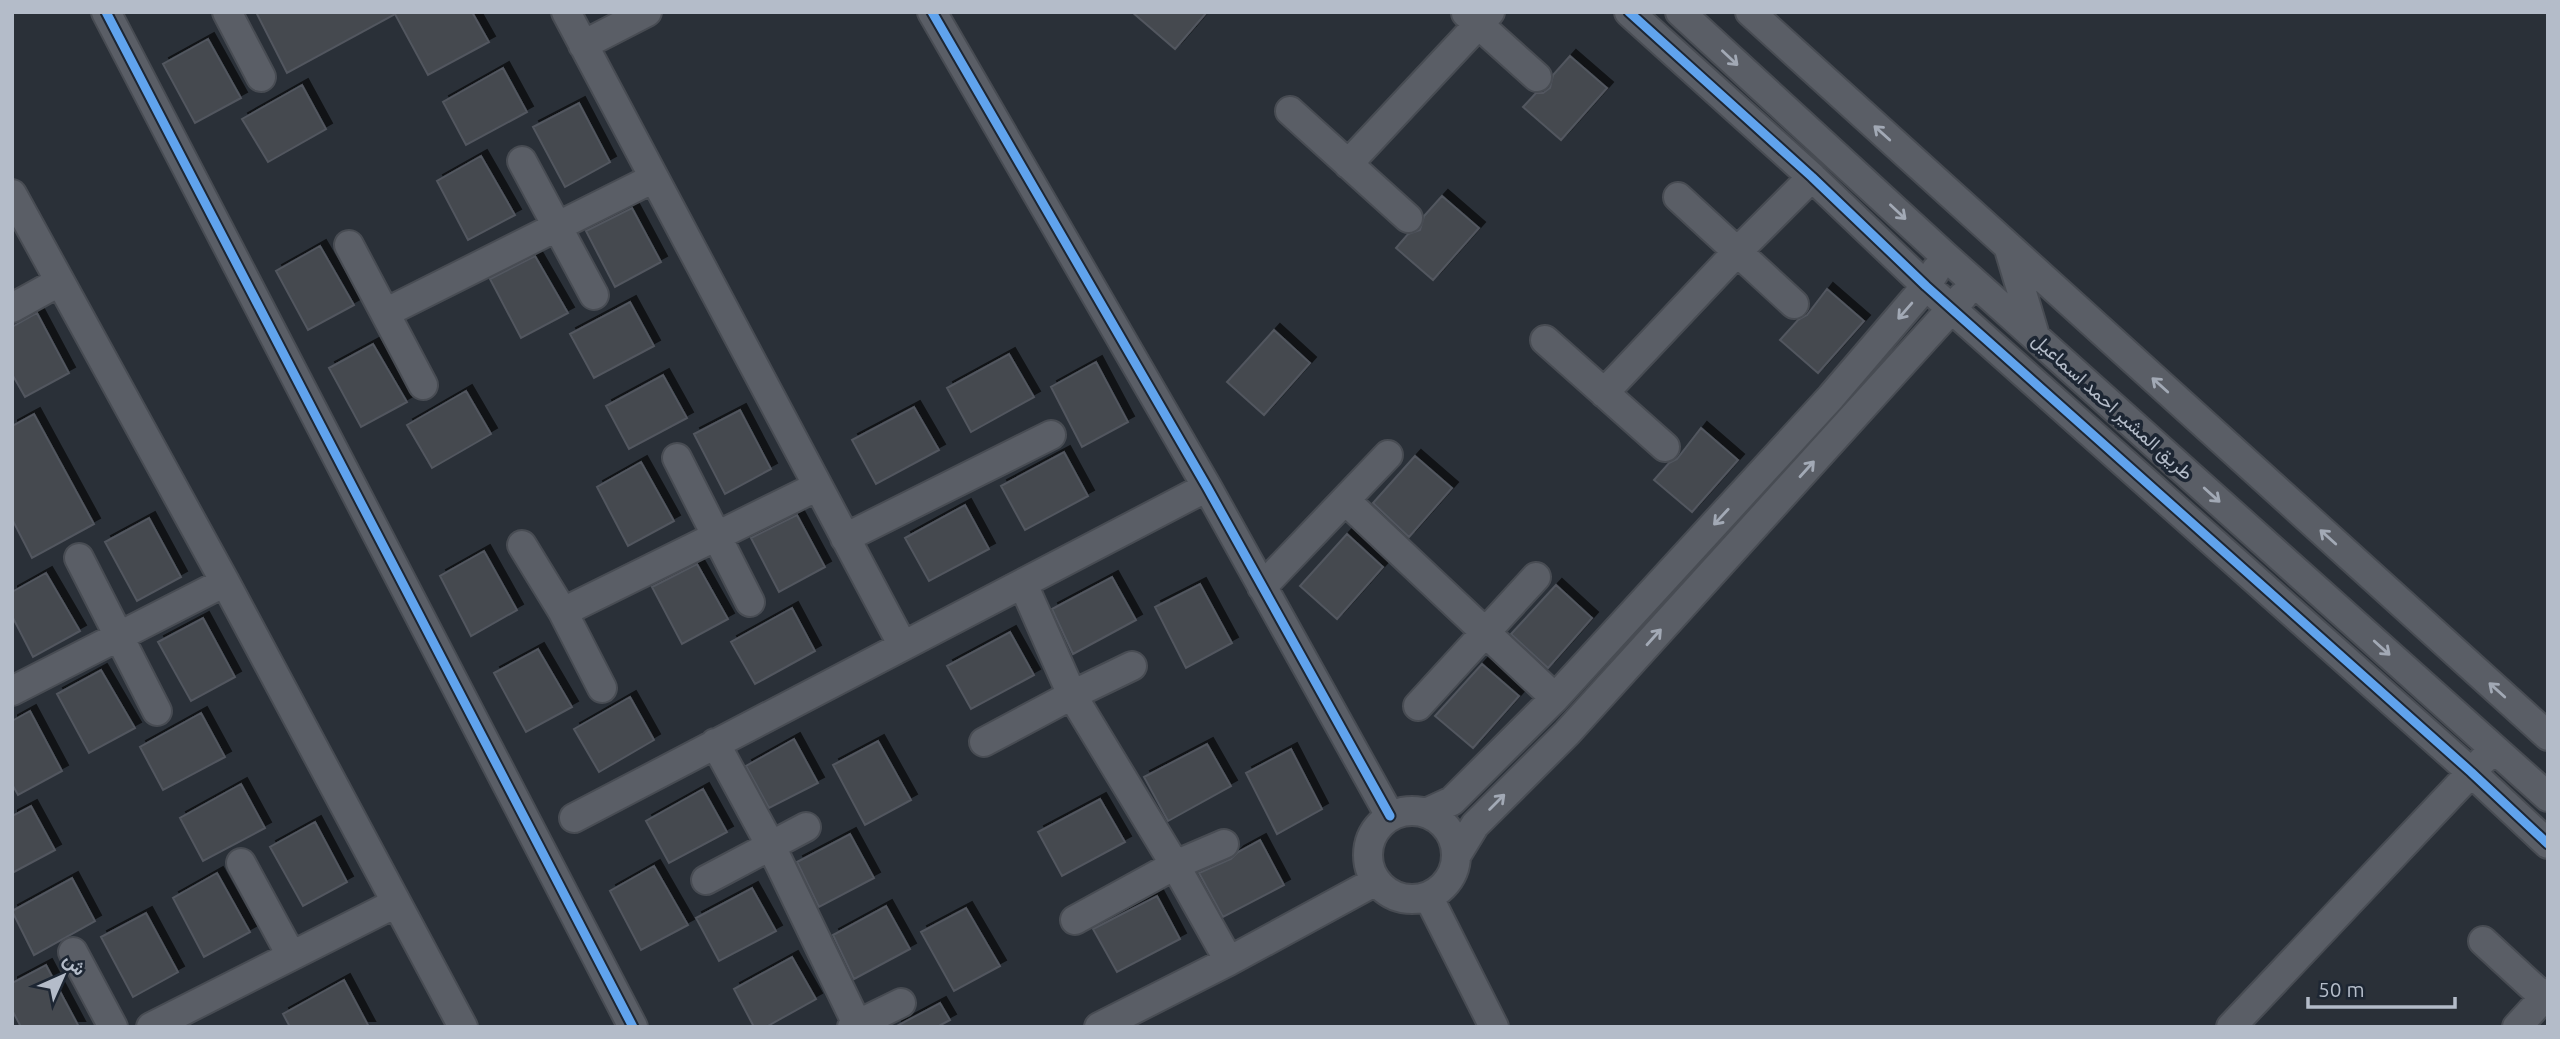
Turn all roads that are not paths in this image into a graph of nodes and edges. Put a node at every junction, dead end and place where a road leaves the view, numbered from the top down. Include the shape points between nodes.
1 (106, 12) edge
2 (227, 12) edge
3 (566, 12) edge
4 (647, 12) edge
5 (932, 12) edge
6 (1629, 12) edge
7 (1680, 12) edge
8 (1750, 12) edge
9 (1478, 16) edge
10 (583, 45) junction
11 (1537, 77) dead end
12 (261, 78) dead end
13 (1290, 111) dead end
14 (522, 161) dead end
15 (1348, 164) junction
16 (1812, 177) junction
17 (654, 178) junction
18 (12, 194) edge
19 (1678, 197) dead end
20 (1408, 218) dead end
21 (557, 227) junction
22 (349, 245) dead end
23 (2009, 249) junction
24 (1737, 252) junction
25 (1945, 256) junction
26 (59, 282) junction
27 (1975, 282) junction
28 (1926, 286) junction
29 (594, 295) dead end
30 (1794, 304) dead end
31 (12, 308) edge
32 (1952, 310) junction
33 (385, 313) junction
34 (2035, 336) junction
35 (1545, 340) dead end
36 (423, 385) dead end
37 (1604, 393) junction
38 (1051, 435) dead end
39 (1665, 447) dead end
40 (1388, 455) dead end
41 (677, 458) dead end
42 (818, 486) junction
43 (1207, 487) junction
44 (1345, 500) junction
45 (717, 537) junction
46 (845, 538) junction
47 (522, 545) dead end
48 (79, 558) dead end
49 (1536, 577) dead end
50 (225, 582) junction
51 (1023, 584) junction
52 (1262, 587) junction
53 (750, 602) dead end
54 (563, 612) junction
55 (1486, 633) junction
56 (119, 637) junction
57 (903, 646) junction
58 (1132, 666) dead end
59 (602, 688) dead end
60 (12, 691) edge
61 (1072, 695) junction
62 (1555, 698) junction
63 (1418, 706) dead end
64 (157, 711) dead end
65 (2548, 736) edge
66 (984, 742) dead end
67 (715, 743) junction
68 (2494, 749) junction
69 (2471, 772) junction
70 (2548, 797) edge
71 (1426, 813) junction
72 (1390, 816) junction
73 (574, 818) dead end
74 (806, 827) dead end
75 (1224, 844) dead end
76 (2548, 844) edge
77 (771, 846) junction
78 (1456, 856) junction
79 (241, 863) dead end
80 (1175, 865) junction
81 (706, 880) dead end
82 (1376, 881) junction
83 (1428, 896) junction
84 (396, 902) junction
85 (1075, 919) dead end
86 (2483, 941) dead end
87 (72, 952) dead end
88 (291, 955) junction
89 (1229, 961) junction
90 (2546, 997) edge
91 (901, 1003) dead end
92 (1110, 1024) edge
93 (855, 1026) edge
94 (113, 1027) edge
95 (151, 1027) edge
96 (463, 1027) edge
97 (633, 1027) edge
98 (1494, 1027) edge
99 (2231, 1027) edge
100 (2517, 1027) edge

1 - 97 street
2 - 12 street
3 - 10 street
4 - 10 street
5 - 43 street
6 - 16 street
7 -> 25 street, طريق المشير احمد اسماعيل
23 -> 8 street
9 - 11 street
9 - 15 street
10 - 17 street
13 - 15 street
14 - 21 street
15 - 20 street
16 - 24 street
16 - 28 street
17 - 21 street
17 - 42 street
18 - 26 street
19 - 24 street
21 - 29 street
21 - 33 street
22 - 33 street
23 - 34 street
65 -> 23 street
24 - 30 street
24 - 37 street
25 - 27 street, طريق المشير احمد اسماعيل
25 - 28 street
26 - 31 street
26 - 50 street
27 - 32 street
27 - 34 street, طريق المشير احمد اسماعيل
28 - 32 street
28 -> 62 street via 1831,397
32 - 69 street
78 -> 32 street via 1475,825 1567,733
33 - 36 street
34 -> 68 street, طريق المشير احمد اسماعيل
35 - 37 street
37 - 39 street
38 - 46 street
40 - 44 street
41 - 45 street
42 - 45 street
42 - 46 street
43 - 51 street
43 - 52 street
44 - 52 street
44 - 55 street
45 - 53 street
45 - 54 street
46 - 57 street
47 - 54 street
48 - 56 street
49 - 55 street
50 - 56 street
50 - 84 street
51 - 57 street
51 - 61 street
52 - 72 street
54 - 59 street
55 - 62 street
55 - 63 street
56 - 60 street
56 - 64 street
57 - 67 street
58 - 61 street
61 - 66 street
61 - 80 street
62 - 71 street via 1452,801
67 - 73 street
67 - 77 street
68 - 69 street
68 - 70 street, طريق المشير احمد اسماعيل
69 - 76 street
69 - 99 street
71 - 72 street via 1407,811
71 - 78 street via 1442,822
72 - 82 street via 1376,828 1368,845 1368,864
74 - 77 street
75 - 80 street
77 - 81 street
77 - 93 street
78 - 83 street via 1443,887
79 - 88 street
80 - 85 street
80 - 89 street
82 - 83 street via 1390,894 1409,899
82 - 89 street
83 - 98 street
84 - 88 street
84 - 96 street
86 - 90 street
87 - 94 street
88 - 95 street
89 - 92 street
90 - 100 street
91 - 93 street

